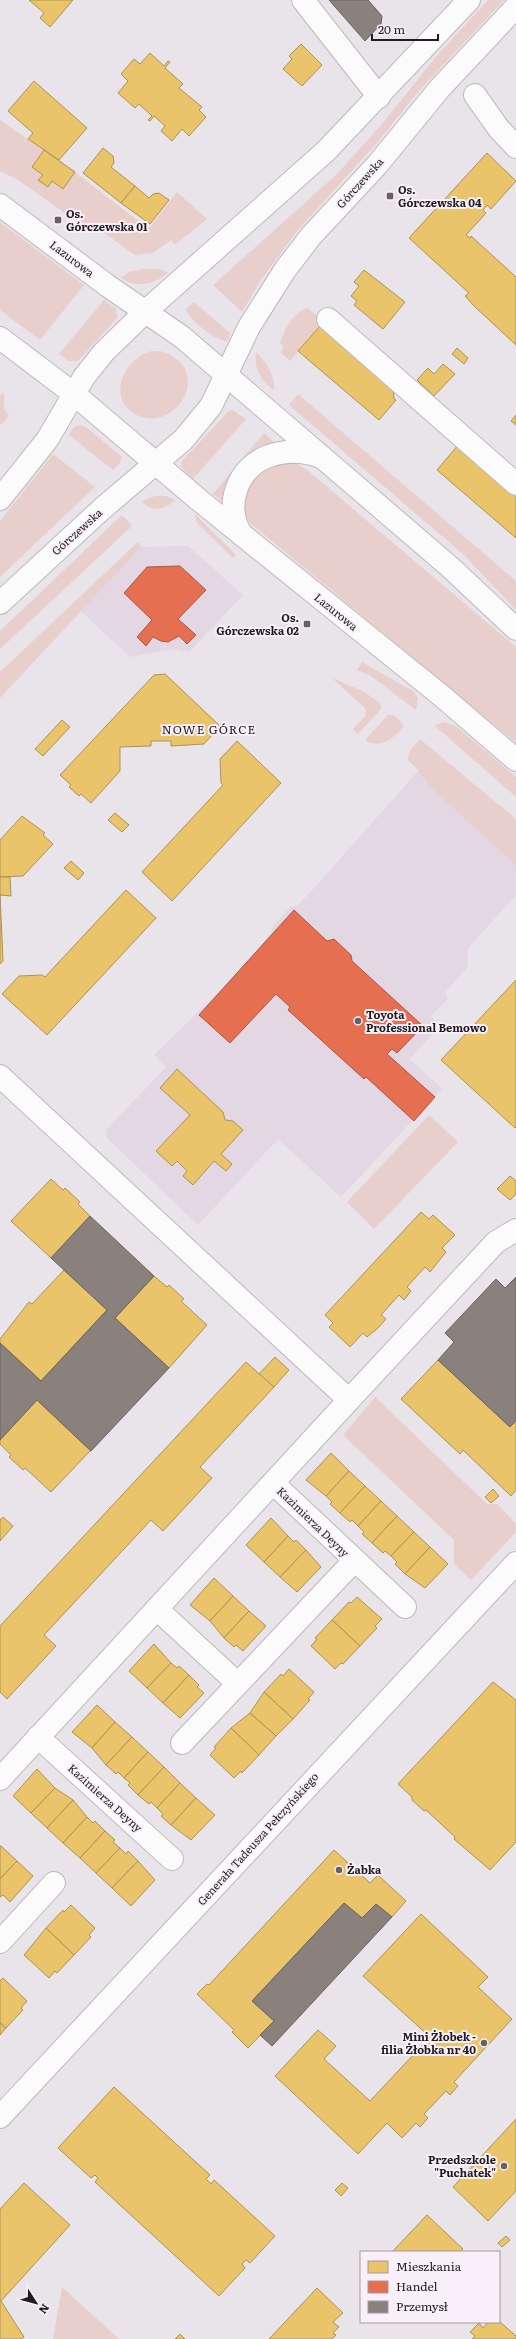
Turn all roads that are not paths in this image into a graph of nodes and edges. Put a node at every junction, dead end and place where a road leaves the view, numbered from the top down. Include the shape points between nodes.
1 (303, 0) edge
2 (469, 0) edge
3 (516, 7) edge
4 (475, 95) dead end
5 (379, 97) junction
6 (516, 147) edge
7 (0, 205) edge
8 (146, 311) junction
9 (328, 318) dead end
10 (0, 338) edge
11 (227, 376) junction
12 (74, 394) junction
13 (322, 457) junction
14 (156, 464) junction
15 (516, 484) edge
16 (0, 499) edge
17 (241, 534) junction
18 (0, 603) edge
19 (516, 629) edge
20 (516, 760) edge
21 (0, 1076) edge
22 (516, 1230) edge
23 (348, 1400) junction
24 (272, 1483) junction
25 (354, 1561) junction
26 (516, 1563) edge
27 (405, 1607) dead end
28 (157, 1609) junction
29 (237, 1683) junction
30 (38, 1738) junction
31 (182, 1742) dead end
32 (0, 1779) edge
33 (172, 1859) dead end
34 (54, 1883) dead end
35 (2, 1937) edge
36 (0, 2117) edge

1 - 5 street
2 - 5 street
3 - 11 street, Górczewska via 440,88 377,165 311,236 268,295 249,327
4 - 6 street via 499,129
5 - 8 street via 326,151
7 - 8 street, Lazurowa via 104,283
8 - 11 street, Lazurowa via 182,337
8 - 12 street via 104,352 84,376
9 - 15 street
10 - 12 street
11 - 13 street
11 - 14 street, Górczewska via 211,406 183,440
12 - 14 street, Lazurowa
12 - 16 street via 47,440
13 - 17 street via 309,453 278,453 261,459 253,466 242,479 233,497 233,518
13 - 19 street via 450,567
14 - 17 street, Lazurowa
14 - 18 street, Górczewska via 103,508
17 - 20 street, Lazurowa via 443,697
21 - 23 street
22 - 23 street, Kazimierza Deyny via 496,1242
23 - 24 street, Kazimierza Deyny
24 - 25 street, Kazimierza Deyny
24 - 28 street, Kazimierza Deyny
25 - 27 street, Kazimierza Deyny
25 - 29 street, Kazimierza Deyny
26 - 36 street, Generała Tadeusza Pełczyńskiego
28 - 29 street
28 - 30 street, Kazimierza Deyny
29 - 31 street, Kazimierza Deyny
30 - 32 street, Kazimierza Deyny
30 - 33 street, Kazimierza Deyny
34 - 35 street

